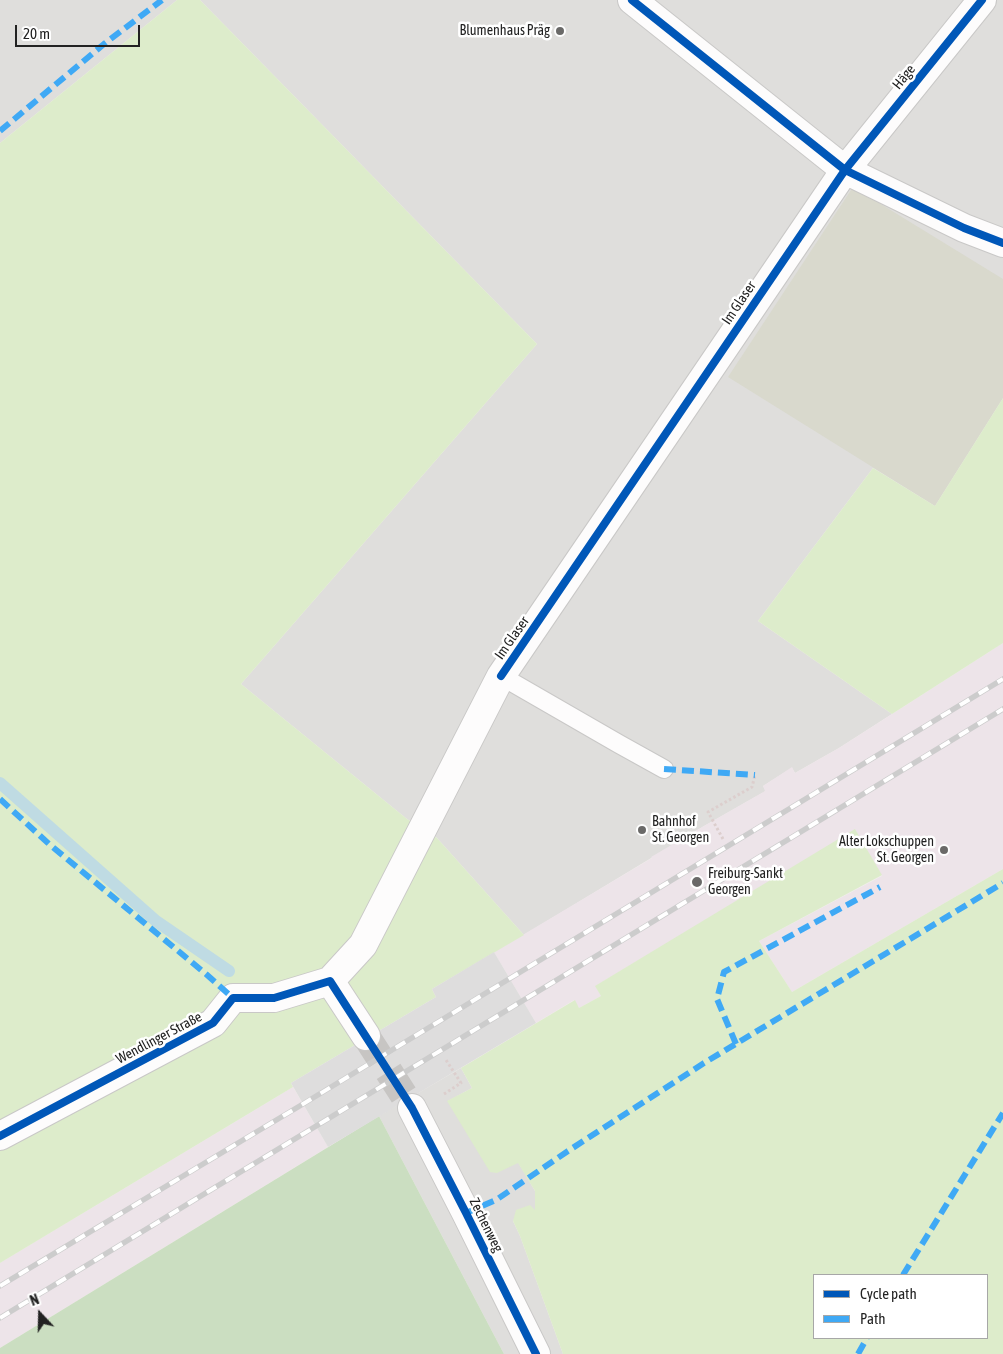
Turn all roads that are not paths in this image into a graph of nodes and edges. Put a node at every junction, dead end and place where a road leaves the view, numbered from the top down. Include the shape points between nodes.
1 (632, 0) edge
2 (982, 0) edge
3 (845, 170) junction
4 (1003, 242) edge
5 (501, 676) junction
6 (664, 769) dead end
7 (330, 981) junction
8 (366, 1036) tunnel mouth
9 (412, 1108) tunnel mouth
10 (0, 1136) edge
11 (536, 1354) edge

1 - 3 street
2 - 3 street, Häge
3 - 4 street via 964,228
3 - 5 street, Im Glaser
5 - 6 lane
5 - 7 street, Im Glaser via 362,945
7 - 8 street
7 - 10 street, Wendlinger Straße via 274,998 233,998 214,1023
9 - 11 street, Zechenweg

